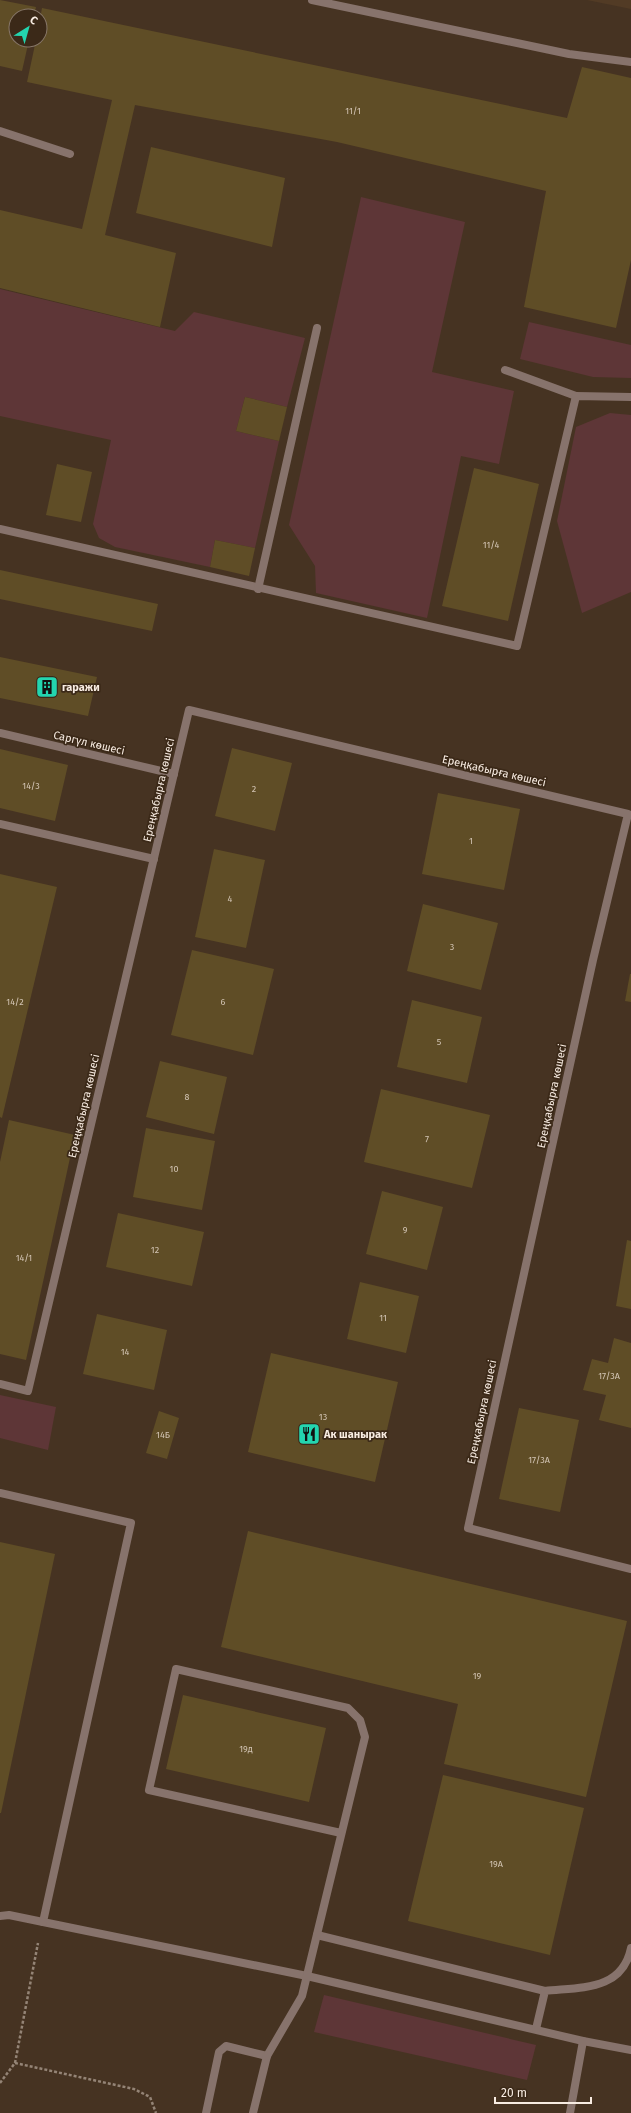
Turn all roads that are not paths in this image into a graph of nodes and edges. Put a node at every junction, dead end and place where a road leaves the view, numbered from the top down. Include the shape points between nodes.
1 (312, 0) edge
2 (631, 62) edge
3 (0, 131) edge
4 (70, 154) dead end
5 (318, 328) dead end
6 (505, 370) dead end
7 (576, 396) junction
8 (631, 396) edge
9 (0, 529) edge
10 (258, 589) junction
11 (0, 733) edge
12 (174, 774) junction
13 (0, 824) edge
14 (154, 859) junction
15 (0, 1384) edge
16 (0, 1493) edge
17 (631, 1569) edge
18 (341, 1833) junction
19 (0, 1916) edge
20 (43, 1922) junction
21 (316, 1935) junction
22 (631, 1948) edge
23 (307, 1976) junction
24 (545, 1991) junction
25 (536, 2029) junction
26 (583, 2041) junction
27 (631, 2050) edge
28 (267, 2056) junction
29 (206, 2113) edge
30 (253, 2113) edge
31 (570, 2113) edge

1 - 2 street via 569,54
3 - 4 street
5 - 10 street
6 - 7 street
7 - 8 street
7 - 10 street via 517,646
9 - 10 street
11 - 12 street, Саргүл көшесі
12 - 14 street, Ереңқабырға көшесі
12 - 17 street, Ереңқабырға көшесі via 189,710 628,814 591,968 468,1528
13 - 14 street
14 - 15 street, Ереңқабырға көшесі via 28,1391
16 - 20 street via 131,1523
18 - 18 street via 149,1790 176,1669 348,1708 360,1720 365,1737
18 - 21 street
19 - 20 street
20 - 23 street
21 - 23 street
21 - 24 street
22 - 24 street via 628,1962 613,1978 595,1985
23 - 25 street
23 - 28 street via 302,1996
24 - 25 street
25 - 26 street
26 - 27 street
26 - 31 street
28 - 29 street via 226,2046 222,2048
28 - 30 street

